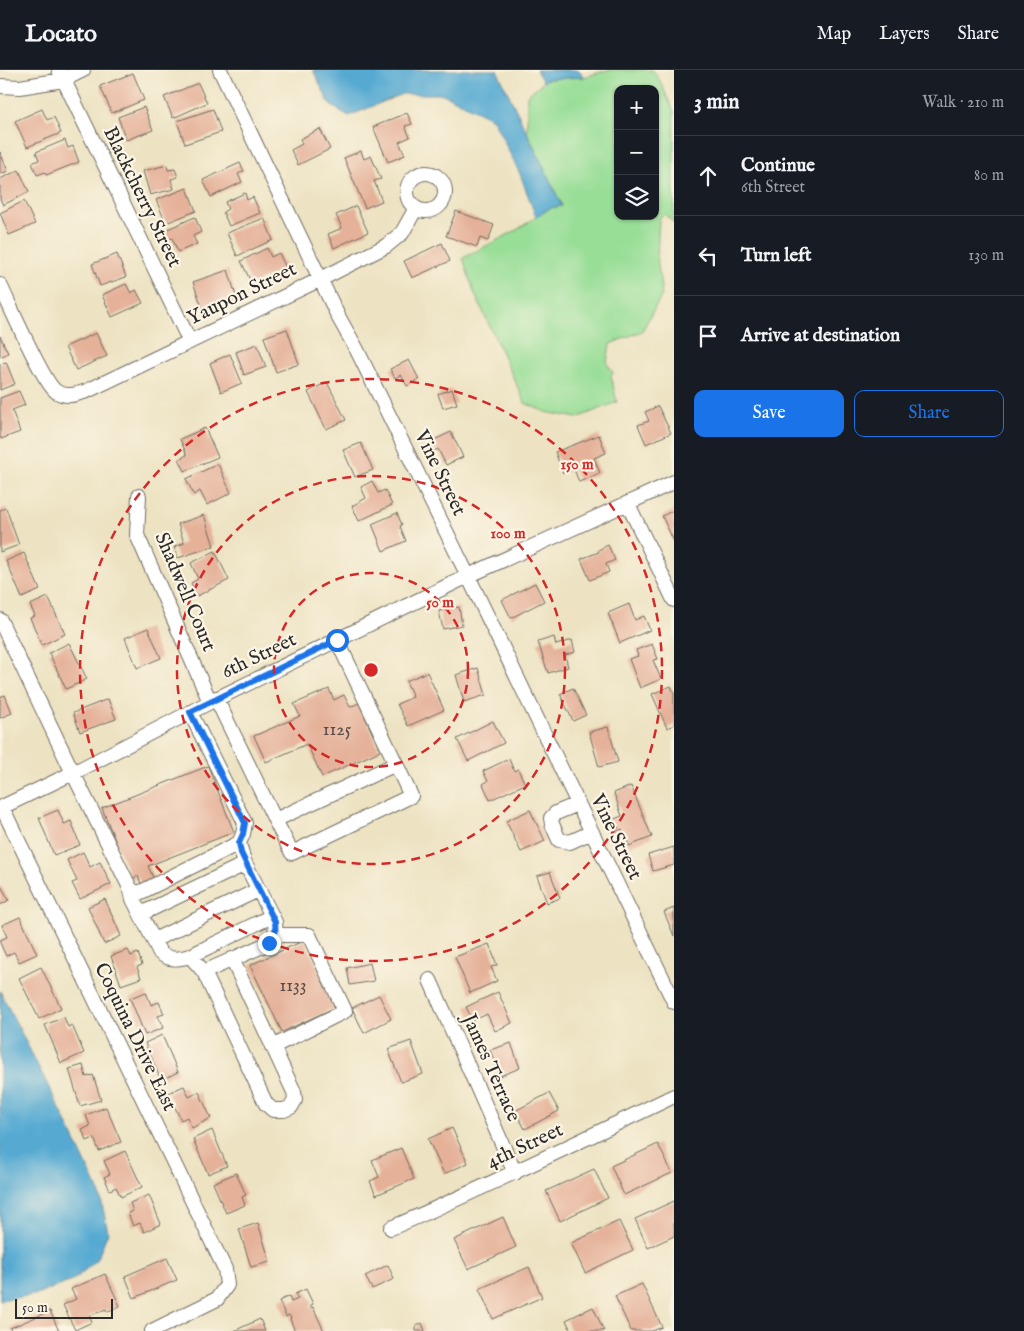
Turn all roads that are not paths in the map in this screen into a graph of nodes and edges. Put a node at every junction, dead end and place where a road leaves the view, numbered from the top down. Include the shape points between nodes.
1 (83, 70) edge
2 (220, 70) edge
3 (61, 75) edge
4 (0, 86) edge
5 (416, 208) dead end
6 (321, 279) junction
7 (0, 285) edge
8 (190, 342) junction
9 (674, 482) edge
10 (139, 496) dead end
11 (628, 504) junction
12 (468, 576) junction
13 (674, 600) edge
14 (0, 620) edge
15 (337, 640) junction
16 (213, 700) junction
17 (190, 712) junction
18 (396, 764) junction
19 (73, 773) junction
20 (578, 804) junction
21 (1, 808) edge
22 (275, 820) junction
23 (592, 832) junction
24 (239, 843) junction
25 (245, 864) junction
26 (132, 890) junction
27 (258, 890) junction
28 (140, 914) junction
29 (272, 916) junction
30 (275, 934) junction
31 (154, 940) junction
32 (190, 956) junction
33 (232, 960) junction
34 (204, 972) junction
35 (430, 980) dead end
36 (674, 1002) edge
37 (272, 1046) junction
38 (674, 1096) edge
39 (515, 1173) junction
40 (391, 1228) dead end
41 (152, 1331) edge

1 - 3 street
2 - 6 street, Vine Street
3 - 4 street via 20,87
3 - 8 street, Blackcherry Street
5 - 6 street, Yaupon Street via 402,233 386,246
6 - 8 street, Yaupon Street
6 - 12 street, Vine Street
7 - 8 street, Yaupon Street via 45,378 56,392 70,396 87,391
9 - 11 street, 6th Street
10 - 16 street, Shadwell Court via 137,535
11 - 12 street, 6th Street
11 - 13 street
12 - 15 street, 6th Street
12 - 20 street, Vine Street
14 - 19 street
15 - 16 street, 6th Street
15 - 18 street
16 - 17 street, 6th Street
16 - 22 street, Shadwell Court
17 - 19 street, 6th Street
17 - 24 street via 245,823
18 - 22 street
18 - 22 street, Shadwell Court via 411,796 292,853
19 - 21 street, 6th Street
19 - 26 street
20 - 23 street, Vine Street
20 - 23 street via 551,818 559,840 570,842
21 - 41 street, Coquina Drive East via 225,1269 227,1285 217,1299
23 - 36 street, Vine Street
24 - 25 street
24 - 26 street via 139,893
25 - 27 street
25 - 28 street
26 - 28 street
27 - 29 street
27 - 31 street
28 - 31 street
29 - 30 street
29 - 32 street
30 - 33 street via 269,943
30 - 37 street via 309,935 345,1011
31 - 32 street via 166,958 176,960
32 - 34 street
33 - 34 street
33 - 37 street
34 - 37 street via 266,1104 274,1110 284,1110 295,1100 294,1092
35 - 39 street, James Terrace
38 - 39 street, 4th Street
39 - 40 street, 4th Street

